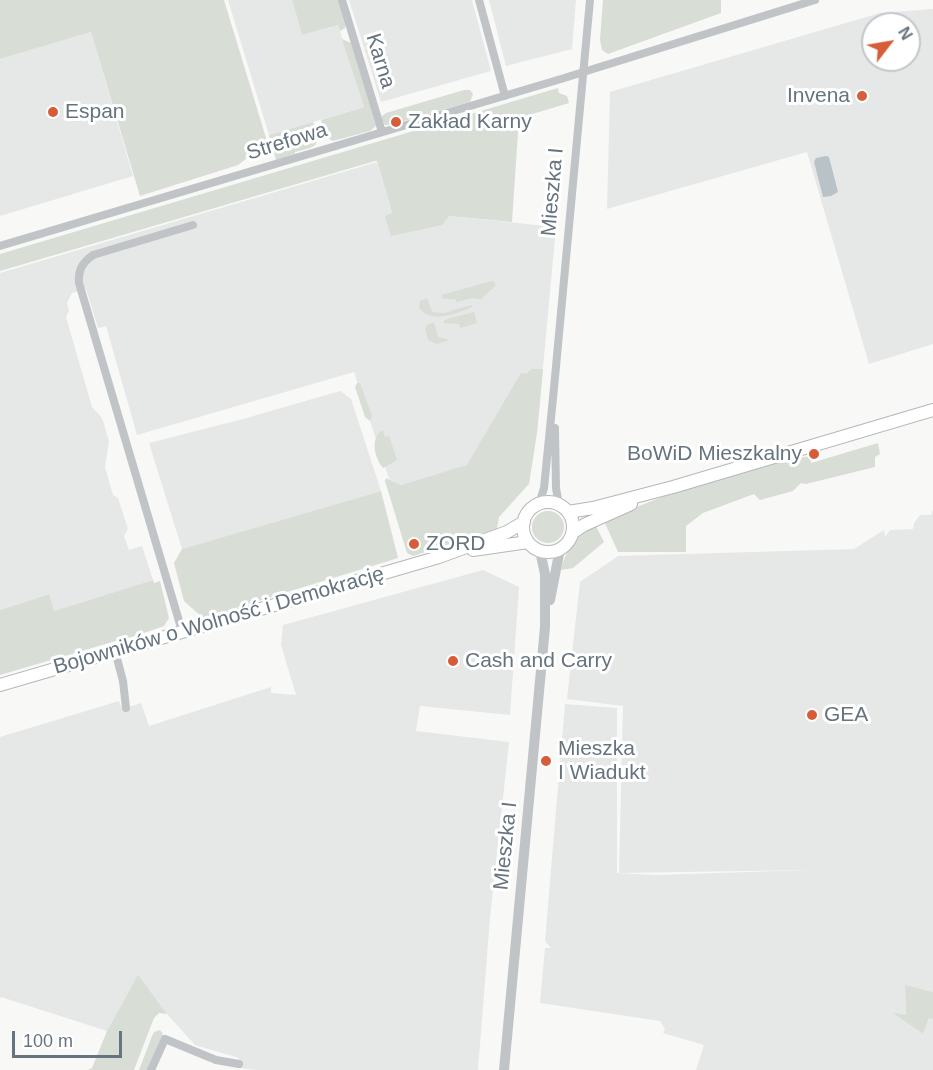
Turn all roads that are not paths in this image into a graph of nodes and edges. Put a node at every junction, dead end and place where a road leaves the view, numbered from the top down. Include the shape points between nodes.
1 (342, 0) edge
2 (479, 0) edge
3 (590, 0) edge
4 (814, 0) edge
5 (584, 71) junction
6 (505, 96) junction
7 (382, 132) junction
8 (193, 225) dead end
9 (0, 246) edge
10 (554, 388) junction
11 (933, 410) edge
12 (674, 487) junction
13 (539, 504) junction
14 (563, 509) junction
15 (524, 522) junction
16 (572, 532) junction
17 (528, 542) junction
18 (560, 549) junction
19 (540, 551) junction
20 (439, 557) junction
21 (545, 627) junction
22 (182, 631) junction
23 (115, 651) junction
24 (0, 685) edge
25 (126, 708) dead end
26 (239, 1064) dead end
27 (151, 1070) edge
28 (504, 1070) edge

1 - 7 street, Karna
2 - 6 street
3 - 5 street, Mieszka I
4 - 5 street, Strefowa
5 - 6 street, Strefowa
5 - 10 street, Mieszka I
6 - 7 street, Strefowa
7 - 9 street, Strefowa
8 - 22 street via 93,255 81,265 79,273 79,284
10 - 13 street, Mieszka I
10 - 14 street, Mieszka I via 555,488
11 - 12 main road
12 - 14 main road via 592,508
12 - 16 main road
13 - 14 main road via 549,503
13 - 15 main road
14 - 16 main road via 573,525
15 - 17 main road
15 - 20 main road, Bojowników o Wolność i Demokrację
16 - 18 main road
17 - 19 main road
17 - 20 main road, Bojowników o Wolność i Demokrację
18 - 19 main road
18 - 21 street, Mieszka I
19 - 21 street, Mieszka I via 545,574
20 - 22 main road, Bojowników o Wolność i Demokrację
21 - 28 street, Mieszka I
22 - 23 main road, Bojowników o Wolność i Demokrację
23 - 24 main road, Bojowników o Wolność i Demokrację
23 - 25 street
26 - 27 street via 216,1060 165,1039

